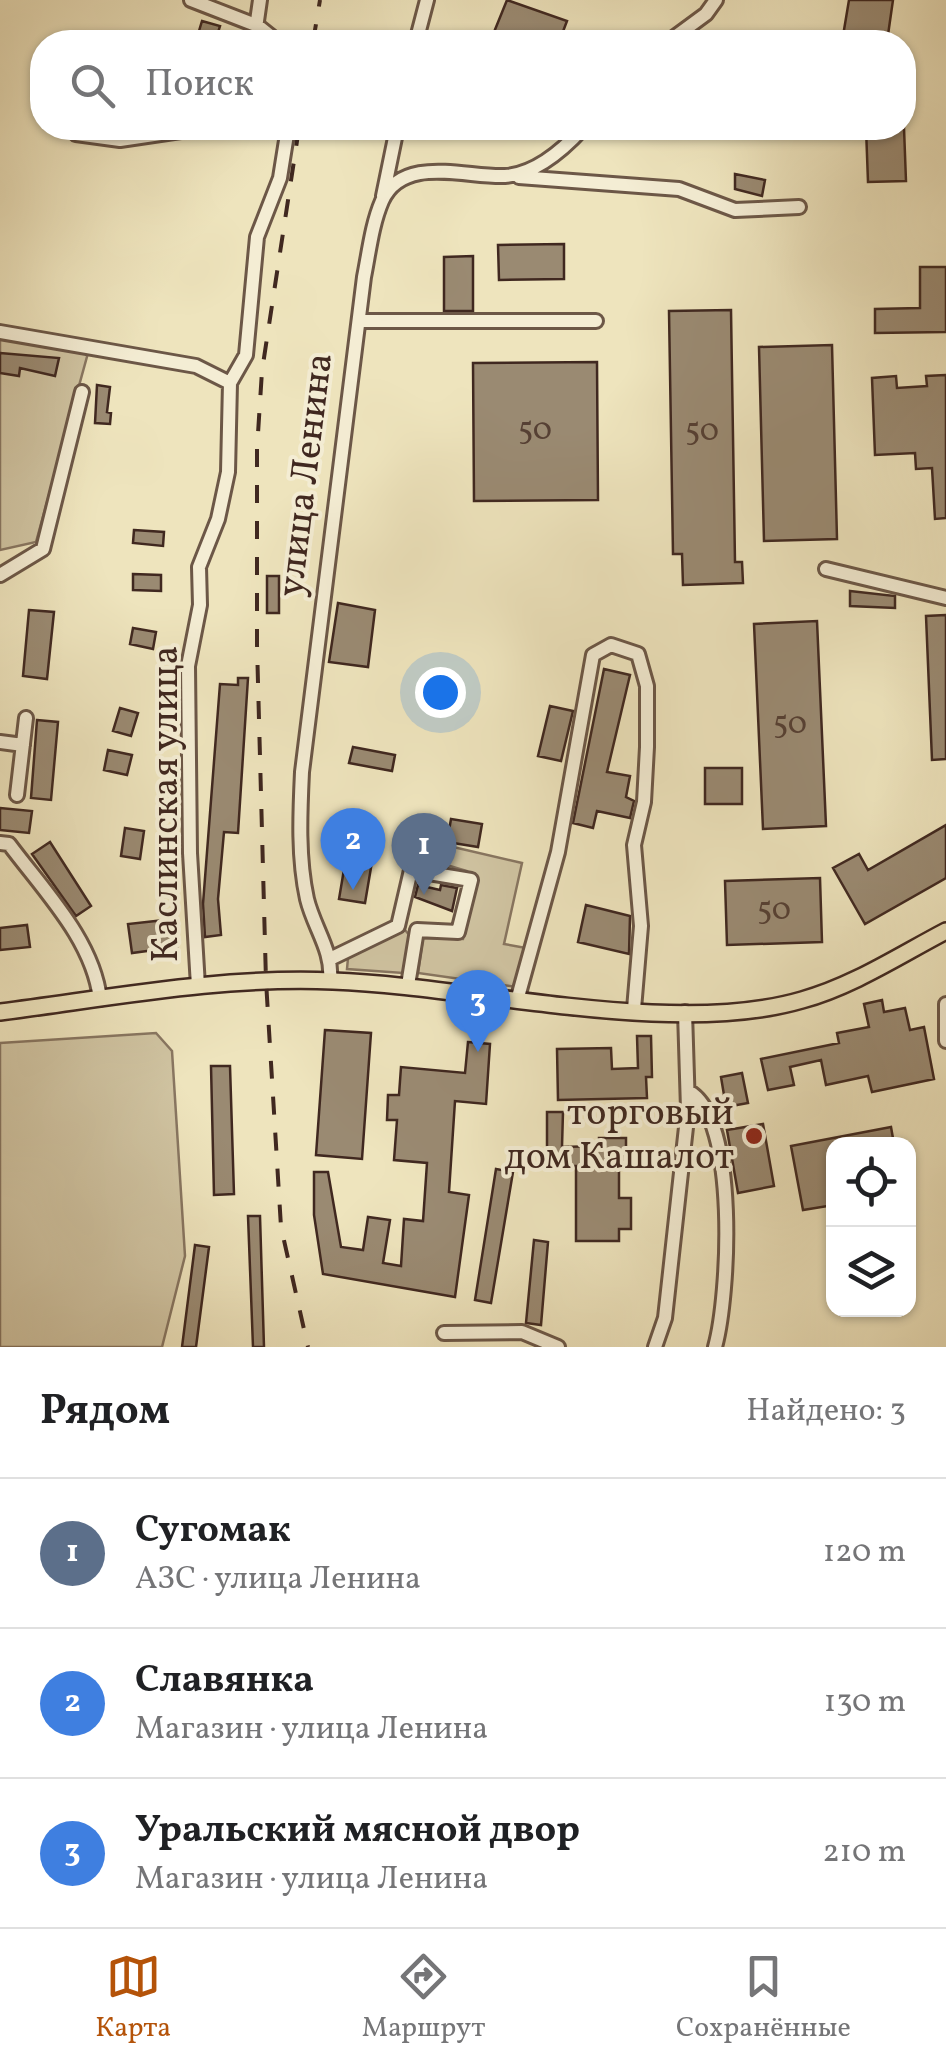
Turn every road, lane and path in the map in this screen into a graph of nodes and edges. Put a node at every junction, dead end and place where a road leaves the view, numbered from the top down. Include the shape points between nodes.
1 (191, 0) edge
2 (260, 0) edge
3 (428, 0) edge
4 (716, 0) edge
5 (707, 7) edge
6 (258, 26) junction
7 (257, 30) edge
8 (263, 30) edge
9 (419, 30) edge
10 (681, 30) edge
11 (286, 140) edge
12 (395, 140) edge
13 (570, 140) edge
14 (506, 176) junction
15 (383, 199) junction
16 (799, 207) dead end
17 (596, 321) dead end
18 (359, 322) junction
19 (0, 332) edge
20 (230, 383) junction
21 (82, 392) dead end
22 (826, 569) dead end
23 (0, 576) edge
24 (946, 598) edge
25 (26, 718) dead end
26 (0, 742) edge
27 (23, 746) junction
28 (17, 795) dead end
29 (0, 844) edge
30 (946, 930) edge
31 (332, 958) junction
32 (330, 980) junction
33 (408, 985) junction
34 (198, 986) junction
35 (518, 997) junction
36 (100, 999) junction
37 (946, 1004) edge
38 (634, 1009) junction
39 (0, 1012) edge
40 (684, 1012) junction
41 (946, 1041) edge
42 (688, 1091) junction
43 (444, 1333) dead end
44 (558, 1347) edge
45 (656, 1347) edge
46 (715, 1347) edge

1 - 6 street
2 - 6 street
3 - 9 street
4 - 5 street
5 - 10 street
6 - 7 street
6 - 8 street
11 - 20 street, Каслинская улица via 280,178 256,237 246,355
12 - 15 street, улица Ленина
13 - 14 street via 551,157
14 - 15 street via 432,171 394,184
14 - 16 street via 680,189 734,210
15 - 18 street, улица Ленина
17 - 18 street
18 - 31 street, улица Ленина via 301,786 306,896
19 - 20 street via 196,366
20 - 34 street, Каслинская улица via 228,472 199,568 200,605 188,666
21 - 23 street via 43,549
22 - 24 street
25 - 27 street
26 - 27 street
27 - 28 street
29 - 36 street via 9,844 66,921 94,966
30 - 40 main road via 804,1000
31 - 32 street, улица Ленина
31 - 33 street via 398,926 411,870 471,880 458,932 417,930
32 - 33 main road
32 - 34 main road
33 - 35 main road
34 - 36 main road
35 - 38 main road
35 - 38 street via 558,852 593,655 611,646 638,654 646,686 644,802 634,845 642,926
36 - 39 main road
37 - 41 street
38 - 40 main road
40 - 42 street
42 - 45 street via 666,1318
42 - 46 street via 711,1113 728,1227 725,1310
43 - 44 street via 522,1332

